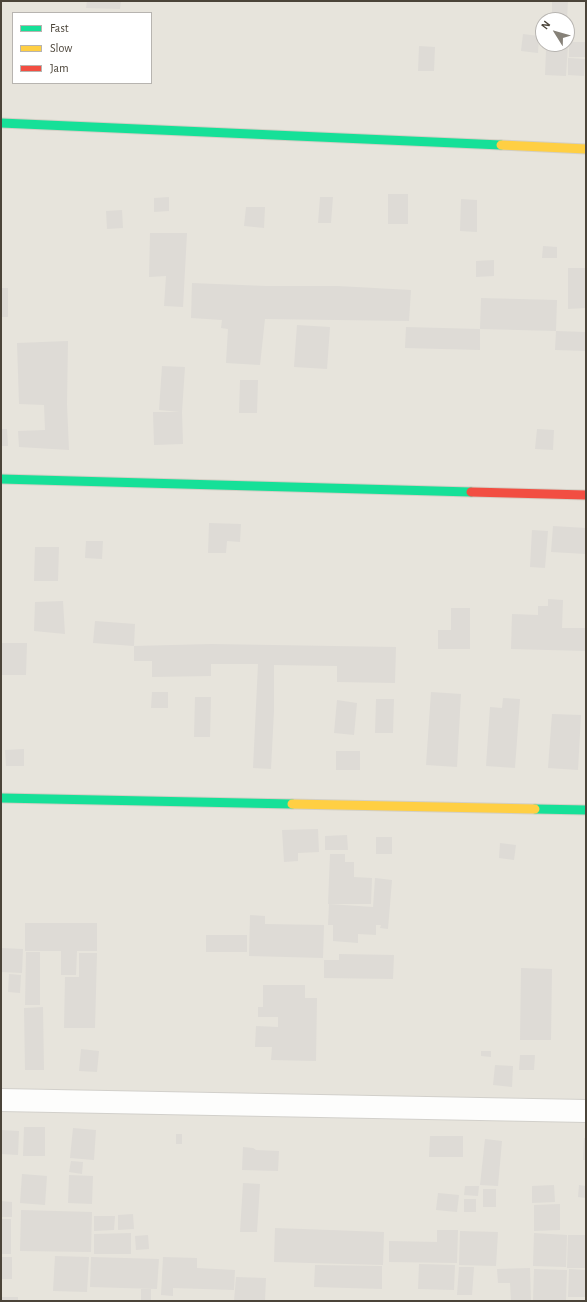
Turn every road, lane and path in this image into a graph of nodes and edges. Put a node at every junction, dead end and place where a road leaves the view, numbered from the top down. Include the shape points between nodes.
1 (1, 123) edge
2 (586, 149) edge
3 (1, 479) edge
4 (586, 495) edge
5 (1, 798) edge
6 (586, 810) edge
7 (1, 1100) edge
8 (586, 1111) edge

1 - 2 street
3 - 4 street
5 - 6 street
7 - 8 street

